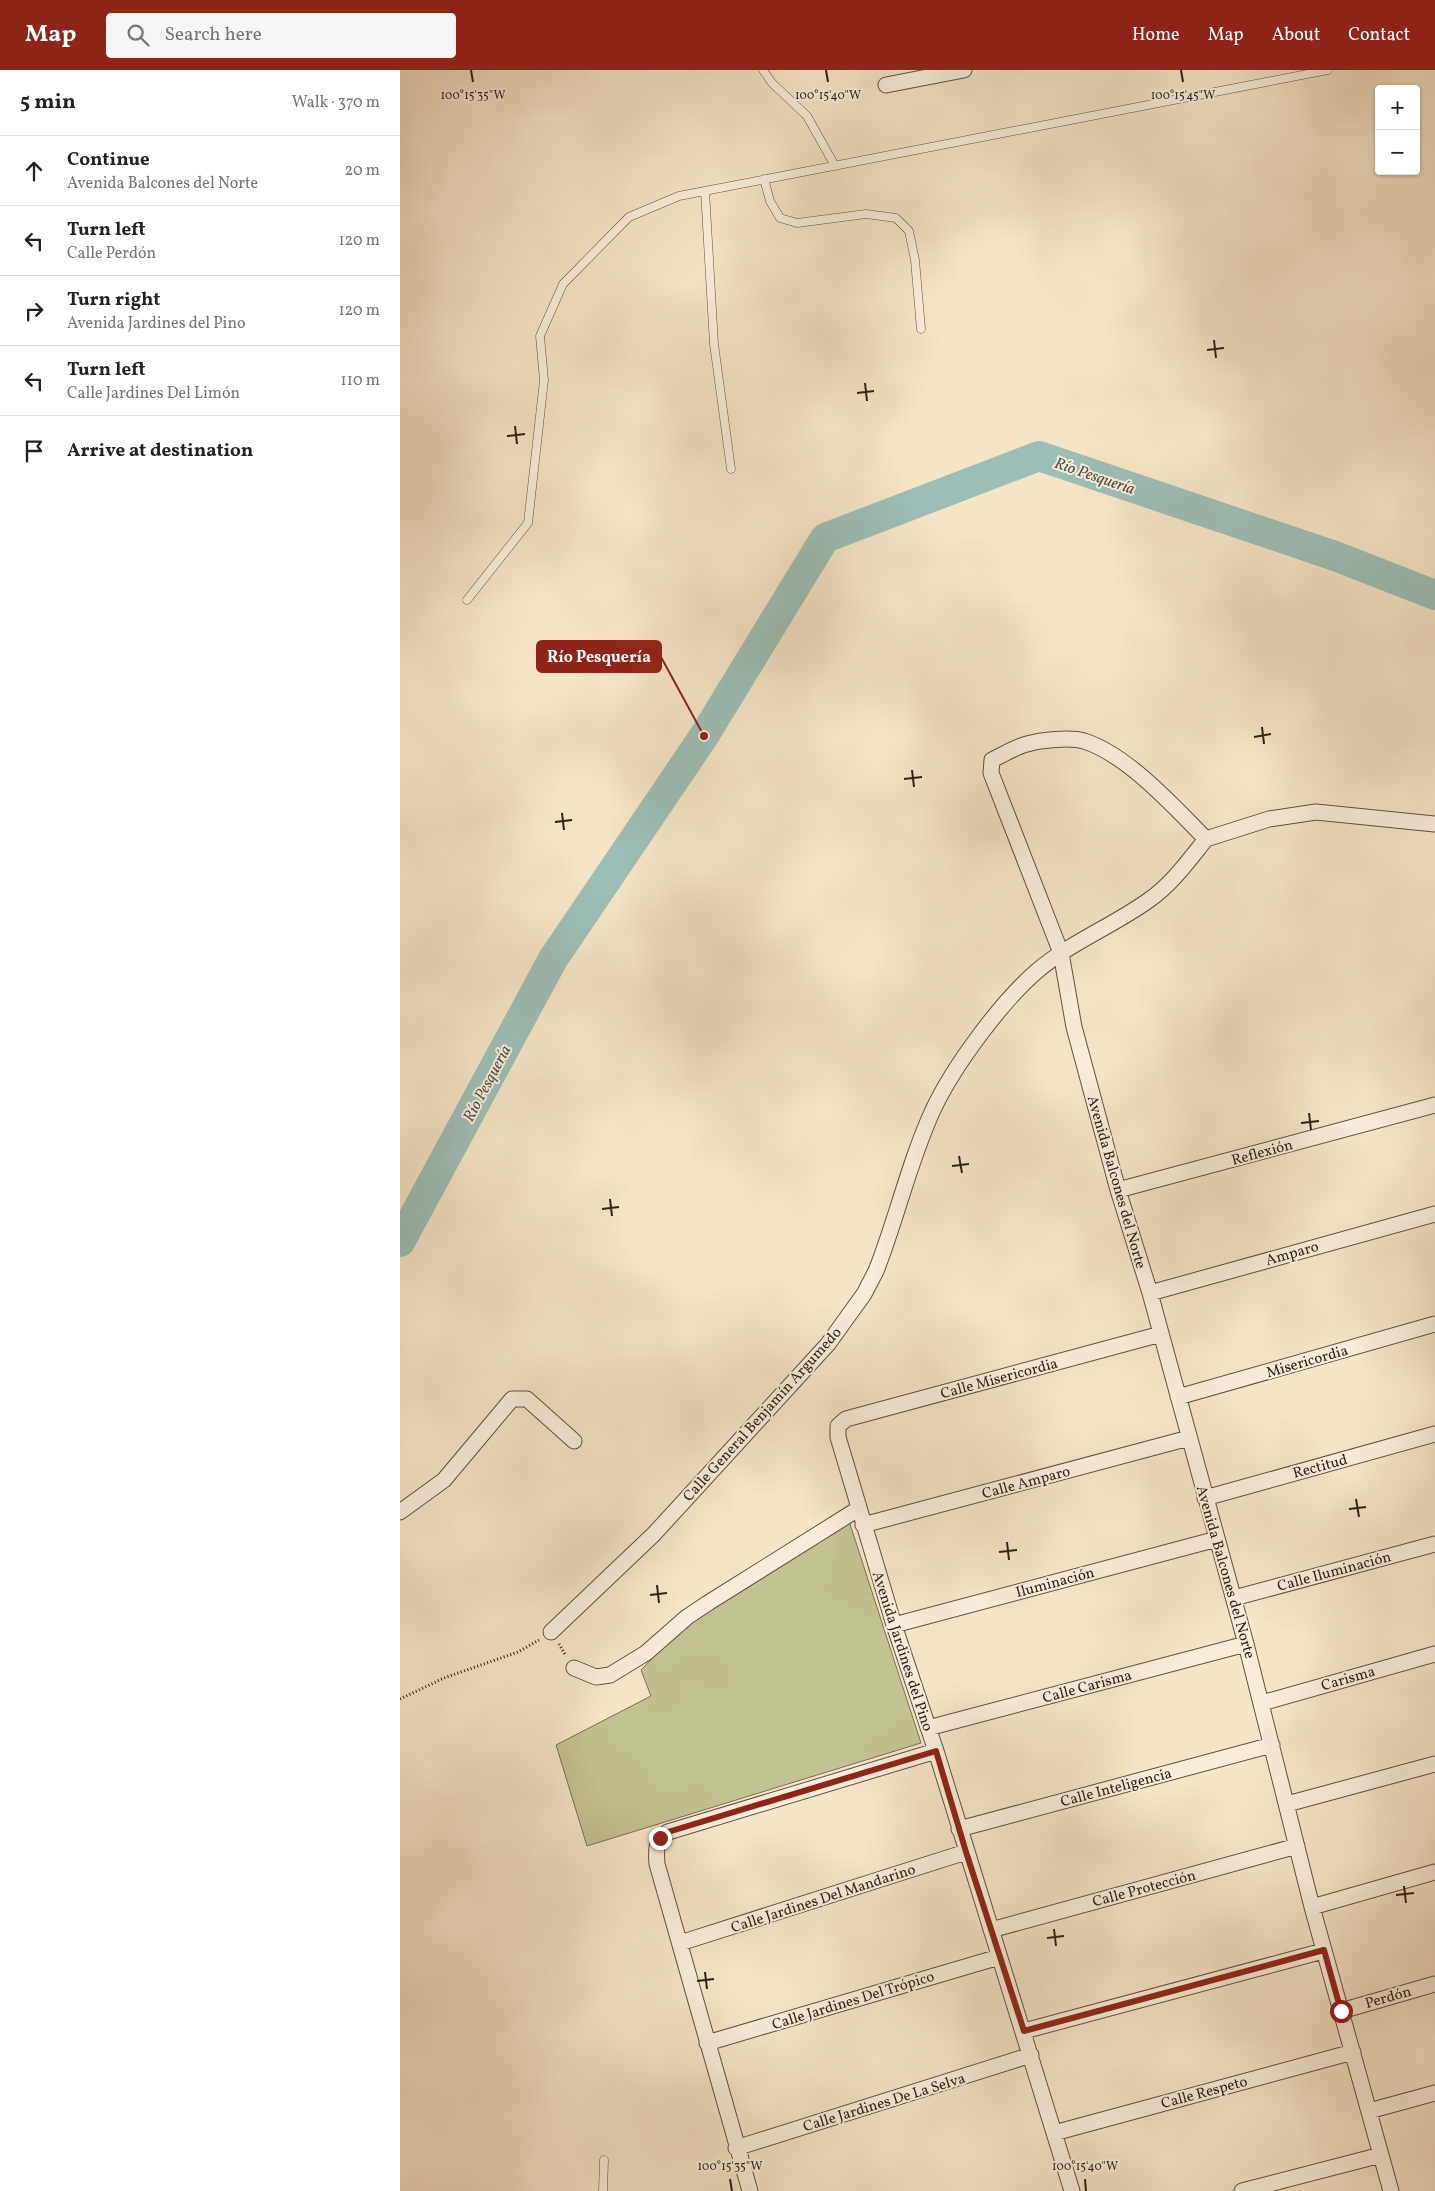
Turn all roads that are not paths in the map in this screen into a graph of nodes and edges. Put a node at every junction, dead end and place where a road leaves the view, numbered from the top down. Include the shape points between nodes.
1 (763, 70) edge
2 (964, 70) edge
3 (1328, 70) edge
4 (947, 72) edge
5 (886, 85) dead end
6 (835, 166) junction
7 (764, 179) junction
8 (705, 191) junction
9 (921, 329) dead end
10 (731, 469) dead end
11 (466, 600) dead end
12 (1435, 824) edge
13 (1206, 839) junction
14 (1061, 953) junction
15 (1435, 1105) edge
16 (1118, 1190) junction
17 (1435, 1214) edge
18 (1150, 1293) junction
19 (1435, 1324) edge
20 (1161, 1334) junction
21 (1178, 1397) junction
22 (838, 1426) joint
23 (1435, 1434) edge
24 (1189, 1438) junction
25 (574, 1441) dead end
26 (1205, 1498) junction
27 (858, 1509) junction
28 (400, 1512) edge
29 (863, 1525) junction
30 (1217, 1539) junction
31 (1435, 1544) edge
32 (1234, 1598) junction
33 (894, 1625) junction
34 (551, 1632) road end
35 (1246, 1644) junction
36 (1435, 1654) edge
37 (574, 1668) road end
38 (1262, 1703) junction
39 (928, 1728) junction
40 (1272, 1745) junction
41 (936, 1751) junction
42 (1435, 1764) edge
43 (1286, 1804) junction
44 (959, 1829) junction
45 (1297, 1846) junction
46 (966, 1852) junction
47 (1435, 1872) edge
48 (1312, 1907) junction
49 (991, 1930) junction
50 (680, 1943) junction
51 (1324, 1950) junction
52 (999, 1956) junction
53 (1435, 1984) edge
54 (1341, 2011) junction
55 (1024, 2031) junction
56 (707, 2043) junction
57 (1353, 2052) junction
58 (1031, 2055) junction
59 (1435, 2093) edge
60 (1369, 2111) junction
61 (1054, 2133) junction
62 (736, 2148) junction
63 (1381, 2156) junction
64 (604, 2160) dead end
65 (603, 2191) edge
66 (750, 2191) edge
67 (1072, 2191) edge
68 (1242, 2191) edge
69 (1391, 2191) edge

1 - 6 lane via 807,116
2 - 4 street
3 - 6 lane
4 - 5 street
6 - 7 lane
7 - 8 lane
7 - 9 lane via 770,201 780,218 797,223 866,214 896,218 909,231
8 - 10 lane via 714,344
8 - 11 lane via 679,196 628,216 563,284 540,336 544,380 528,523
12 - 13 street via 1316,812 1269,818
13 - 14 street, Calle General Benjamín Argumedo via 1176,876 1151,899
13 - 14 street, Avenida Balcones del Norte via 1151,785 1113,755 1083,741 1051,740 1026,744 992,760 991,772
14 - 16 street, Avenida Balcones del Norte via 1074,1027
14 - 34 street, Calle General Benjamín Argumedo via 1023,983 951,1077 932,1110 876,1271 864,1294 828,1344 654,1534
15 - 16 street, Reflexión
16 - 18 street, Avenida Balcones del Norte
17 - 18 street, Amparo
18 - 20 street, Avenida Balcones del Norte
19 - 21 street, Misericordia
20 - 21 street, Avenida Balcones del Norte
20 - 22 street, Calle Misericordia via 846,1419
21 - 24 street, Avenida Balcones del Norte
22 - 27 street, Avenida Jardines del Pino via 838,1437
23 - 26 street, Rectitud
24 - 26 street, Avenida Balcones del Norte
24 - 29 street, Calle Amparo
25 - 28 street via 527,1399 512,1399 444,1480
26 - 30 street, Avenida Balcones del Norte
27 - 29 street, Avenida Jardines del Pino
27 - 37 street via 687,1617 646,1653 610,1674 596,1677
29 - 33 street, Avenida Jardines del Pino
30 - 32 street, Avenida Balcones del Norte
30 - 33 street, Iluminación
31 - 32 street, Calle Iluminación
32 - 35 street, Avenida Balcones del Norte
33 - 39 street, Avenida Jardines del Pino
35 - 38 street, Avenida Balcones del Norte
35 - 39 street, Calle Carisma
36 - 38 street, Carisma
38 - 40 street, Avenida Balcones del Norte
39 - 41 street, Avenida Jardines del Pino
40 - 43 street, Avenida Balcones del Norte
40 - 44 street, Calle Inteligencia
41 - 44 street, Avenida Jardines del Pino
41 - 50 street via 668,1832 656,1846 657,1864
42 - 43 street
43 - 45 street, Avenida Balcones del Norte
44 - 46 street, Avenida Jardines del Pino
45 - 48 street, Avenida Balcones del Norte
45 - 49 street, Calle Protección
46 - 49 street, Avenida Jardines del Pino
46 - 50 street, Calle Jardines Del Mandarino
47 - 48 street
48 - 51 street, Avenida Balcones del Norte
49 - 52 street, Avenida Jardines del Pino
50 - 56 street
51 - 54 street, Avenida Balcones del Norte
51 - 55 street
52 - 55 street, Avenida Jardines del Pino
52 - 56 street, Calle Jardines Del Trópico
53 - 54 street, Perdón
54 - 57 street, Avenida Balcones del Norte
55 - 58 street, Avenida Jardines del Pino
56 - 62 street
57 - 60 street, Avenida Balcones del Norte
57 - 61 street, Calle Respeto
58 - 61 street, Avenida Jardines del Pino
58 - 62 street, Calle Jardines De La Selva
59 - 60 street
60 - 63 street, Avenida Balcones del Norte
61 - 67 street, Avenida Jardines del Pino
62 - 66 street
63 - 68 street
63 - 69 street, Avenida Balcones del Norte
64 - 65 lane

